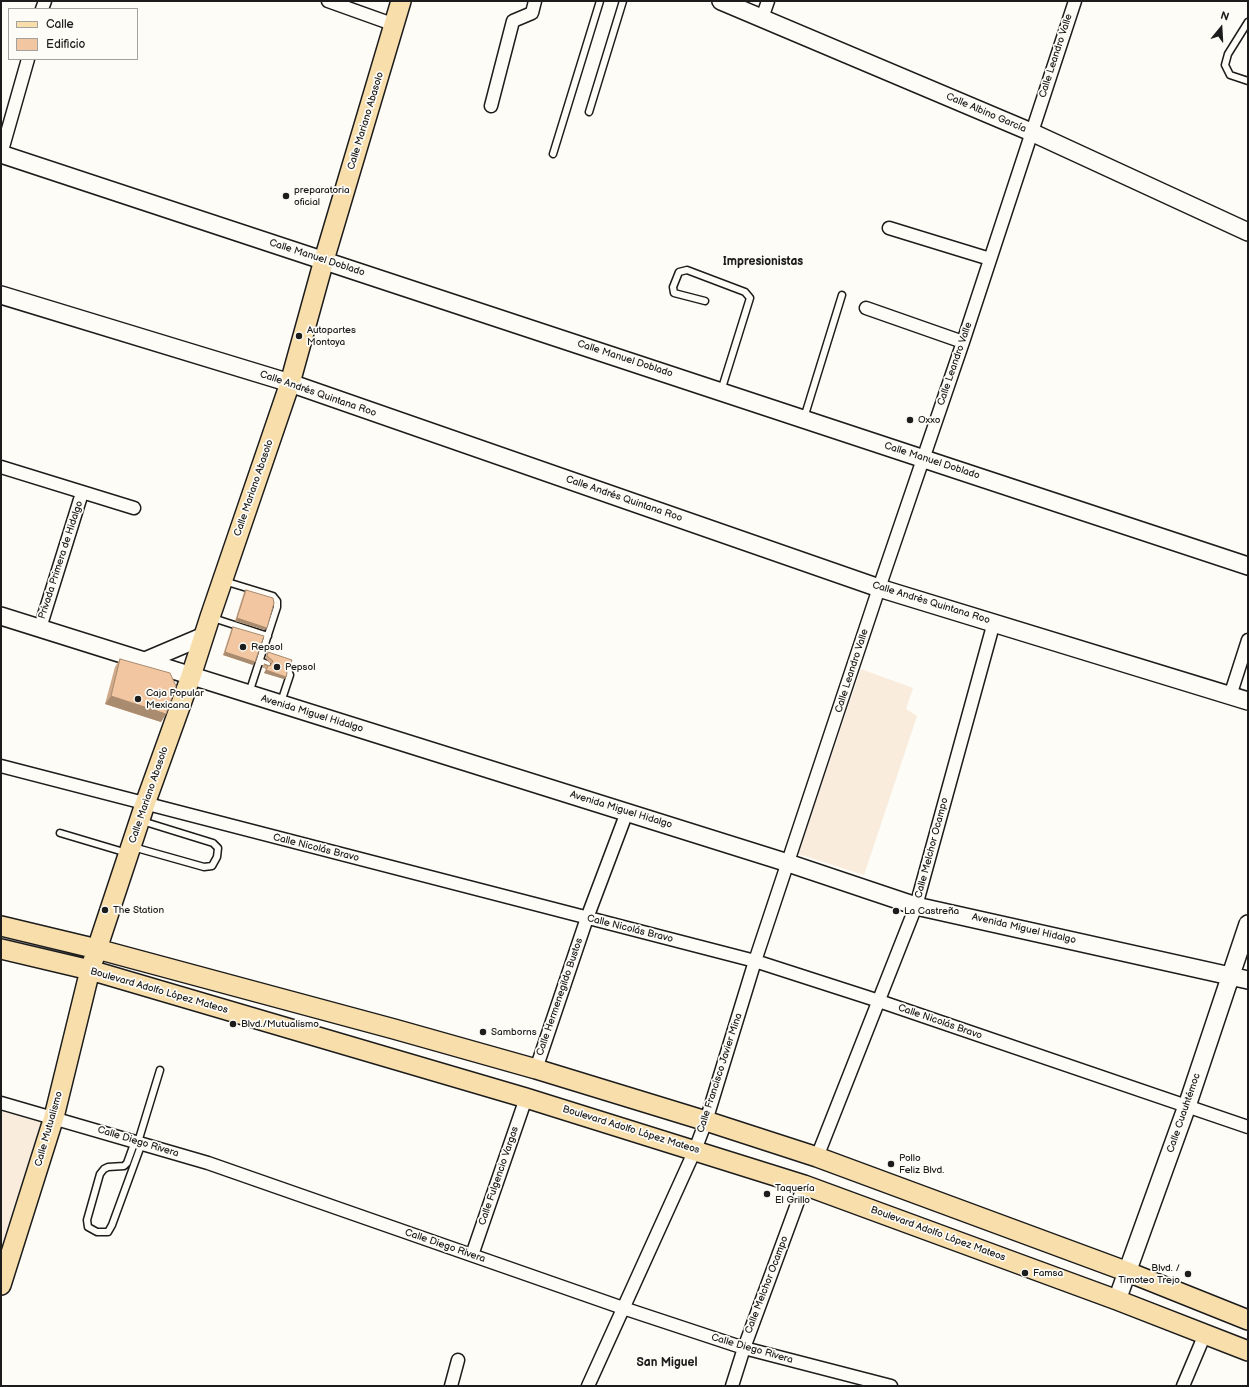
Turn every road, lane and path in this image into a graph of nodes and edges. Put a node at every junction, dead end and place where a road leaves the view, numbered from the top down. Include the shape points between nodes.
1 (328, 1) edge
2 (402, 1) edge
3 (535, 1) edge
4 (600, 1) edge
5 (623, 1) edge
6 (721, 1) edge
7 (768, 1) edge
8 (1074, 1) edge
9 (762, 18) junction
10 (1248, 22) edge
11 (395, 25) junction
12 (28, 60) edge
13 (1248, 82) edge
14 (491, 106) dead end
15 (589, 112) dead end
16 (1031, 132) junction
17 (1, 154) edge
18 (553, 154) dead end
19 (889, 228) dead end
20 (1248, 232) edge
21 (990, 259) junction
22 (324, 260) junction
23 (1, 295) edge
24 (842, 295) dead end
25 (705, 301) dead end
26 (866, 308) dead end
27 (963, 342) junction
28 (290, 383) junction
29 (721, 391) junction
30 (804, 418) junction
31 (923, 458) junction
32 (1, 467) edge
33 (82, 493) junction
34 (134, 508) dead end
35 (1248, 566) edge
36 (222, 580) junction
37 (879, 588) junction
38 (1, 616) edge
39 (210, 617) junction
40 (994, 622) junction
41 (40, 628) junction
42 (204, 636) junction
43 (268, 636) junction
44 (1248, 640) edge
45 (145, 661) junction
46 (260, 661) junction
47 (267, 664) edge
48 (288, 670) edge
49 (191, 676) junction
50 (248, 694) junction
51 (1230, 696) junction
52 (1248, 701) edge
53 (280, 704) junction
54 (1, 766) edge
55 (142, 812) junction
56 (627, 812) junction
57 (60, 833) dead end
58 (130, 850) junction
59 (788, 863) junction
60 (916, 906) junction
61 (587, 918) junction
62 (1248, 924) edge
63 (1, 926) edge
64 (1, 948) edge
65 (97, 949) junction
66 (756, 961) junction
67 (90, 970) junction
68 (1231, 976) junction
69 (1248, 980) edge
70 (879, 1001) junction
71 (536, 1069) junction
72 (160, 1070) dead end
73 (526, 1098) junction
74 (1, 1103) edge
75 (1187, 1106) junction
76 (54, 1117) junction
77 (706, 1121) junction
78 (1248, 1127) edge
79 (138, 1142) junction
80 (695, 1150) junction
81 (129, 1156) junction
82 (817, 1156) junction
83 (136, 1158) junction
84 (804, 1185) junction
85 (472, 1255) junction
86 (1128, 1272) junction
87 (1, 1286) edge
88 (1117, 1300) junction
89 (623, 1308) junction
90 (1248, 1320) edge
91 (1205, 1334) junction
92 (744, 1348) junction
93 (1248, 1351) edge
94 (458, 1360) dead end
95 (451, 1386) edge
96 (588, 1386) edge
97 (732, 1386) edge
98 (891, 1386) edge
99 (1183, 1386) edge

1 - 11 street
2 - 11 main road, Calle Mariano Abasolo
3 - 14 street via 532,13 513,21
4 - 18 lane
5 - 15 lane
6 - 9 main road, Calle Albino García
7 - 9 street
8 - 16 street, Calle Leandro Valle
9 - 16 main road, Calle Albino García
10 - 13 lane via 1228,54 1225,65 1230,75
11 - 22 main road, Calle Mariano Abasolo
12 - 17 street
16 - 20 main road, Calle Albino García
16 - 21 street, Calle Leandro Valle
17 - 22 main road, Calle Manuel Doblado
19 - 21 street
21 - 27 street, Calle Leandro Valle
22 - 28 main road, Calle Mariano Abasolo
22 - 29 main road, Calle Manuel Doblado
23 - 28 main road, Calle Andrés Quintana Roo
24 - 30 lane
25 - 29 lane via 674,293 673,287 679,272 687,270 745,292 750,298
26 - 27 street
27 - 31 street, Calle Leandro Valle
28 - 36 main road, Calle Mariano Abasolo
28 - 37 main road, Calle Andrés Quintana Roo
29 - 30 main road, Calle Manuel Doblado
30 - 31 main road, Calle Manuel Doblado
31 - 35 main road, Calle Manuel Doblado
31 - 37 street, Calle Leandro Valle
32 - 33 street, Privada Primera de Hidalgo
33 - 34 street, Privada Primera de Hidalgo
33 - 41 street, Privada Primera de Hidalgo
36 - 39 main road, Calle Mariano Abasolo
36 - 43 lane via 273,596 277,601 277,607
37 - 40 main road, Calle Andrés Quintana Roo
37 - 59 street, Calle Leandro Valle
38 - 41 main road, Avenida Miguel Hidalgo
39 - 42 main road, Calle Mariano Abasolo
39 - 43 lane
40 - 51 main road, Calle Andrés Quintana Roo
40 - 60 street, Calle Melchor Ocampo
41 - 45 main road, Avenida Miguel Hidalgo
42 - 45 main road
42 - 49 main road, Calle Mariano Abasolo
43 - 46 lane
44 - 51 street
45 - 49 main road, Avenida Miguel Hidalgo
46 - 47 lane
46 - 50 lane
48 - 53 lane via 290,674
49 - 50 main road, Avenida Miguel Hidalgo
49 - 55 main road, Calle Mariano Abasolo
50 - 53 main road, Avenida Miguel Hidalgo
51 - 52 main road, Calle Andrés Quintana Roo
53 - 56 main road, Avenida Miguel Hidalgo
54 - 55 street, Calle Nicolás Bravo
55 - 58 main road, Calle Mariano Abasolo
55 - 58 lane via 213,844 218,848 217,857 212,866 204,867
55 - 61 street, Calle Nicolás Bravo
56 - 59 main road, Avenida Miguel Hidalgo
56 - 61 street, Calle Hermenegildo Bustos
57 - 58 lane
58 - 65 main road, Calle Mariano Abasolo
59 - 60 main road, Avenida Miguel Hidalgo
59 - 66 street, Calle Francisco Javier Mina
60 - 68 main road, Avenida Miguel Hidalgo
60 - 70 street, Calle Melchor Ocampo
61 - 66 street, Calle Nicolás Bravo
61 - 71 street, Calle Hermenegildo Bustos
62 - 68 main road, Calle Cuauhtémoc
63 - 65 main road
64 - 67 main road, Boulevard Adolfo López Mateos
65 - 67 main road, Calle Mariano Abasolo
65 - 71 main road
66 - 70 street, Calle Nicolás Bravo
66 - 77 street, Calle Francisco Javier Mina
67 - 73 main road, Boulevard Adolfo López Mateos
67 - 76 main road, Calle Mutualismo
68 - 69 main road, Avenida Miguel Hidalgo
68 - 75 main road, Calle Cuauhtémoc
70 - 75 street, Calle Nicolás Bravo
70 - 82 street, Calle Melchor Ocampo
71 - 77 main road
72 - 79 lane
73 - 80 main road, Boulevard Adolfo López Mateos
73 - 85 street, Calle Fulgencio Vargas
74 - 76 street, Calle Diego Rivera
75 - 78 street, Calle Nicolás Bravo
75 - 86 main road, Calle Cuauhtémoc
76 - 79 street, Calle Diego Rivera
76 - 87 main road, Calle Mutualismo
77 - 80 street, Calle Francisco Javier Mina
77 - 82 main road
79 - 81 lane
79 - 83 lane
79 - 85 street, Calle Diego Rivera via 208,1163
80 - 84 main road, Boulevard Adolfo López Mateos
80 - 89 street, Calle Francisco Javier Mina
81 - 83 lane
81 - 83 lane via 124,1166 108,1167 100,1174 87,1220 88,1227 97,1232 108,1232 112,1225
82 - 86 main road
84 - 88 main road, Boulevard Adolfo López Mateos
84 - 92 street, Calle Melchor Ocampo
85 - 89 street, Calle Diego Rivera
86 - 88 main road, Calle Cuauhtémoc
86 - 90 main road
88 - 91 main road, Boulevard Adolfo López Mateos
89 - 92 street, Calle Diego Rivera
89 - 96 street, Calle Francisco Javier Mina
91 - 93 main road, Boulevard Adolfo López Mateos
91 - 99 street
92 - 97 street, Calle Melchor Ocampo
92 - 98 street, Calle Diego Rivera
94 - 95 street

